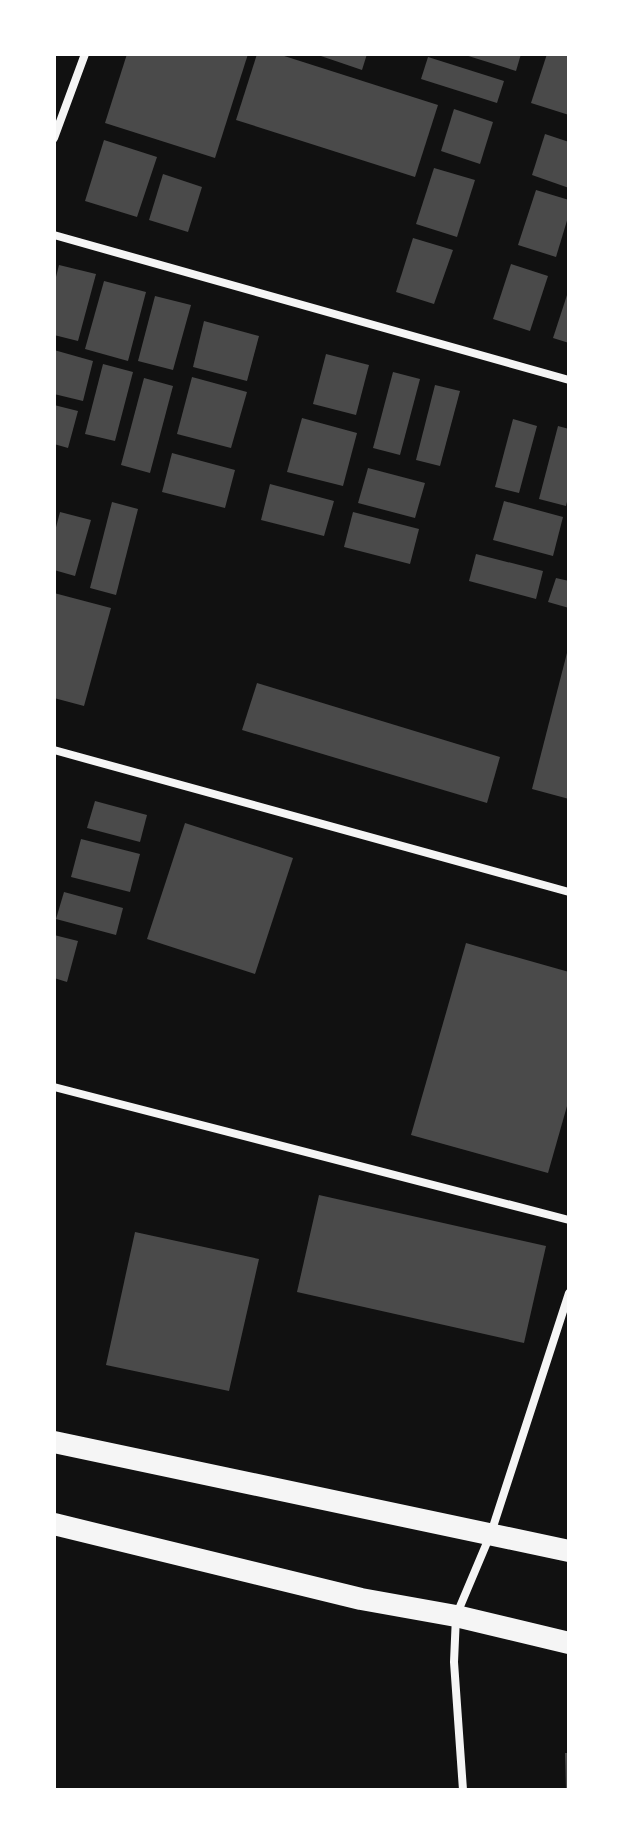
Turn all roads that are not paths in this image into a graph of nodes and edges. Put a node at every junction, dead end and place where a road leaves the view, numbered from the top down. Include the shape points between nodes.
1 (85, 54) edge
2 (54, 138) edge
3 (54, 235) edge
4 (569, 380) edge
5 (54, 750) edge
6 (569, 892) edge
7 (54, 1087) edge
8 (569, 1220) edge
9 (569, 1293) edge
10 (54, 1442) edge
11 (54, 1524) edge
12 (491, 1533) junction
13 (569, 1551) edge
14 (456, 1616) junction
15 (569, 1643) edge
16 (463, 1790) edge

1 - 2 street
3 - 4 street
5 - 6 street
7 - 8 street
9 - 12 street
10 - 12 highway
11 - 14 highway via 361,1599
12 - 13 highway
12 - 14 street
14 - 15 highway
14 - 16 street

